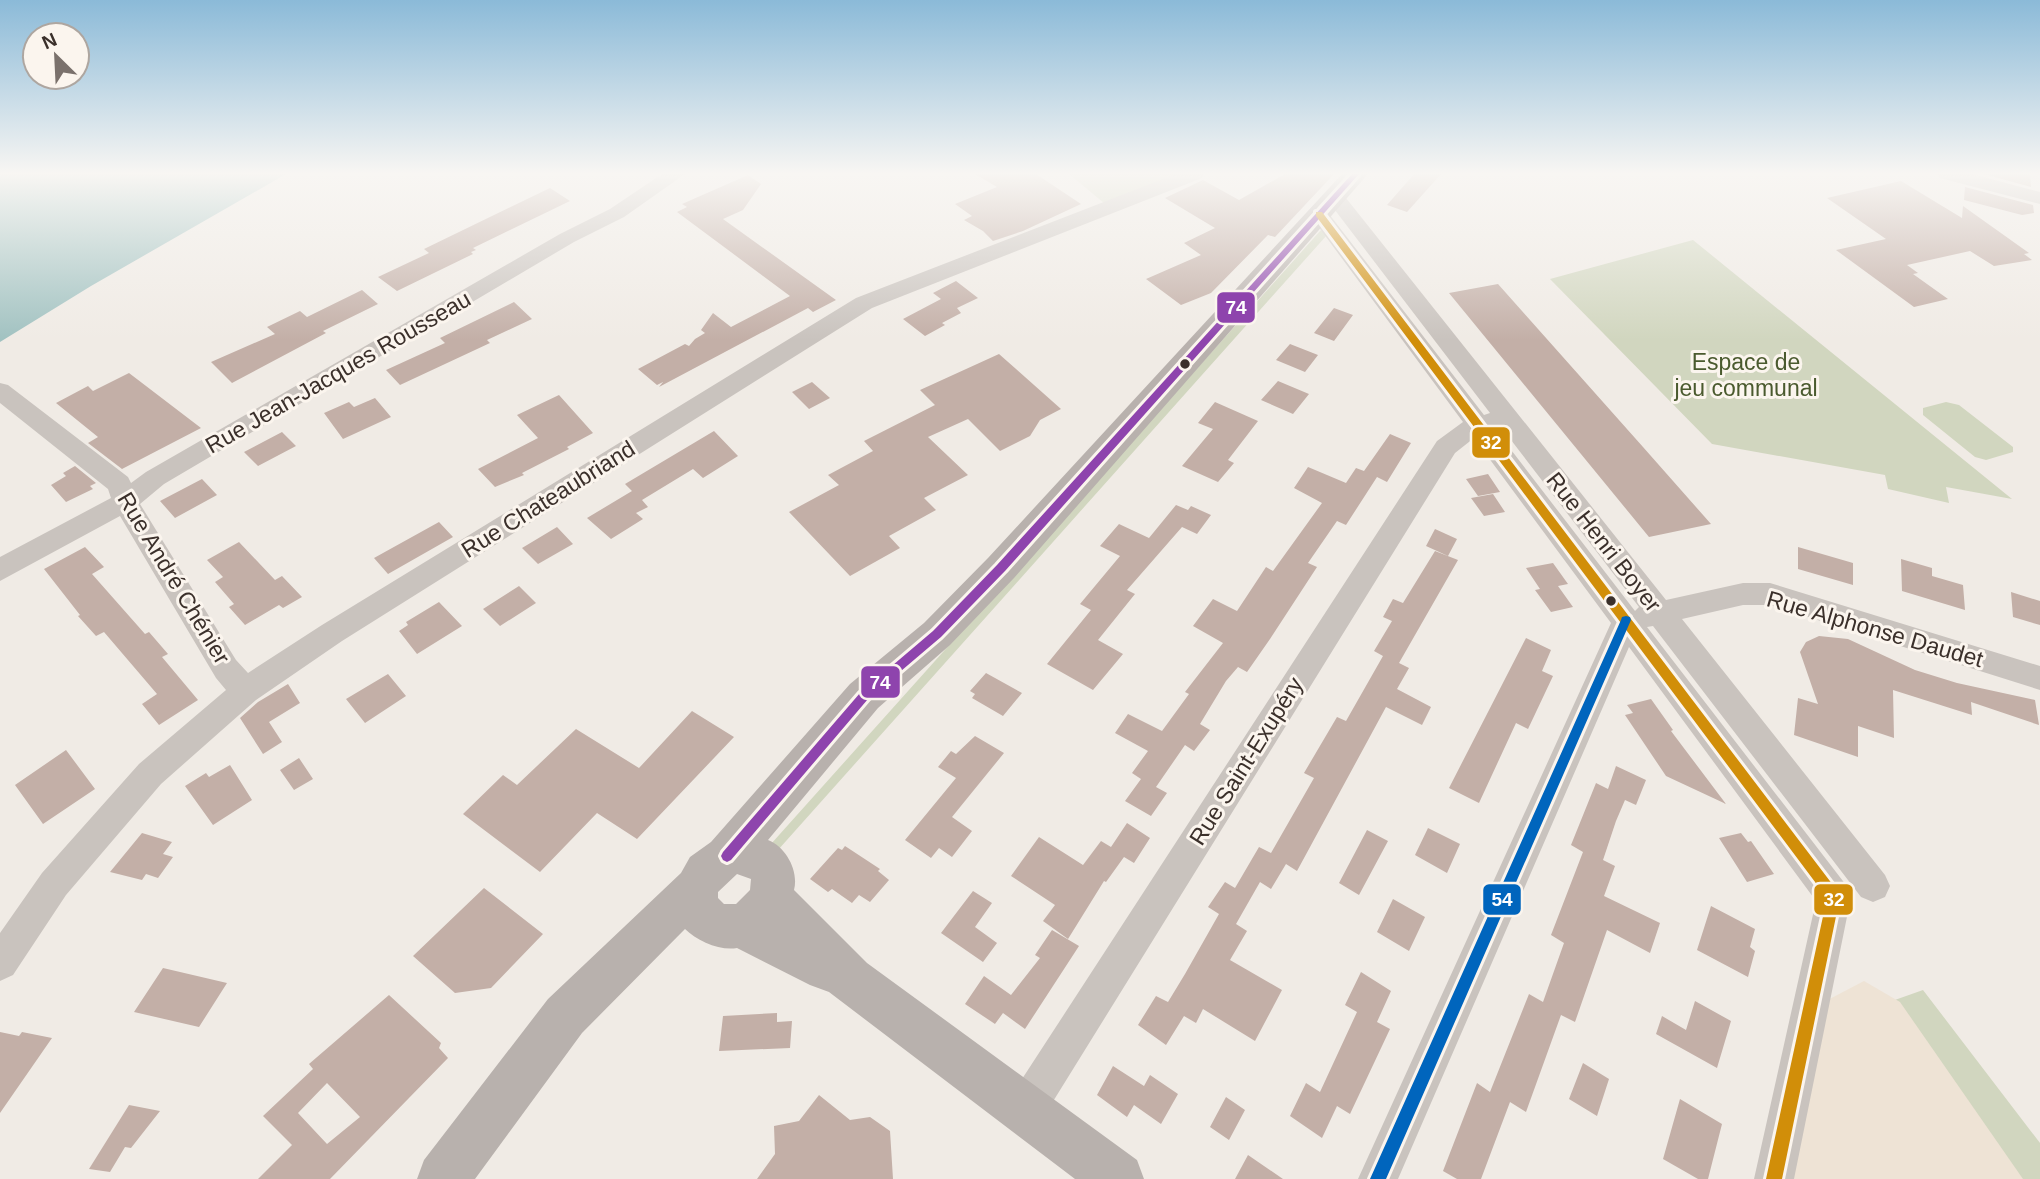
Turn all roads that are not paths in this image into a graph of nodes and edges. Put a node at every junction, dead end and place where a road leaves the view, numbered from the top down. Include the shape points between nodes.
1 (585, 229) edge
2 (1054, 229) edge
3 (1306, 229) edge
4 (1345, 229) edge
5 (1345, 229) edge
6 (0, 391) edge
7 (1493, 421) junction
8 (125, 502) junction
9 (0, 570) edge
10 (1660, 612) junction
11 (1626, 620) junction
12 (2040, 678) edge
13 (245, 691) junction
14 (1873, 886) dead end
15 (731, 889) junction
16 (1, 960) edge
17 (1025, 1110) junction
18 (444, 1179) edge
19 (1118, 1179) edge
20 (1378, 1179) edge
21 (1774, 1179) edge

1 - 8 street, Rue Jean-Jacques Rousseau via 150,481
2 - 13 street, Rue Chateaubriand via 864,303
3 - 15 main road via 937,634 873,722
4 - 7 street, Rue Henri Boyer
5 - 7 street, Rue Henri Boyer
6 - 8 street, Rue André Chénier via 119,484
7 - 10 street, Rue Henri Boyer
7 - 11 street, Rue Henri Boyer
7 - 17 street, Rue Saint-Exupéry via 1461,434 1446,447
8 - 9 street, Rue Jean-Jacques Rousseau
8 - 13 street, Rue André Chénier via 226,668
10 - 11 street, Rue Alphonse Daudet
10 - 12 street, Rue Alphonse Daudet via 1743,594 1770,594
10 - 14 street, Rue Henri Boyer
11 - 20 street
11 - 21 street, Rue Henri Boyer via 1834,897
13 - 16 street, Rue Chateaubriand via 150,774 54,884
15 - 17 main road
15 - 18 main road
17 - 19 main road

